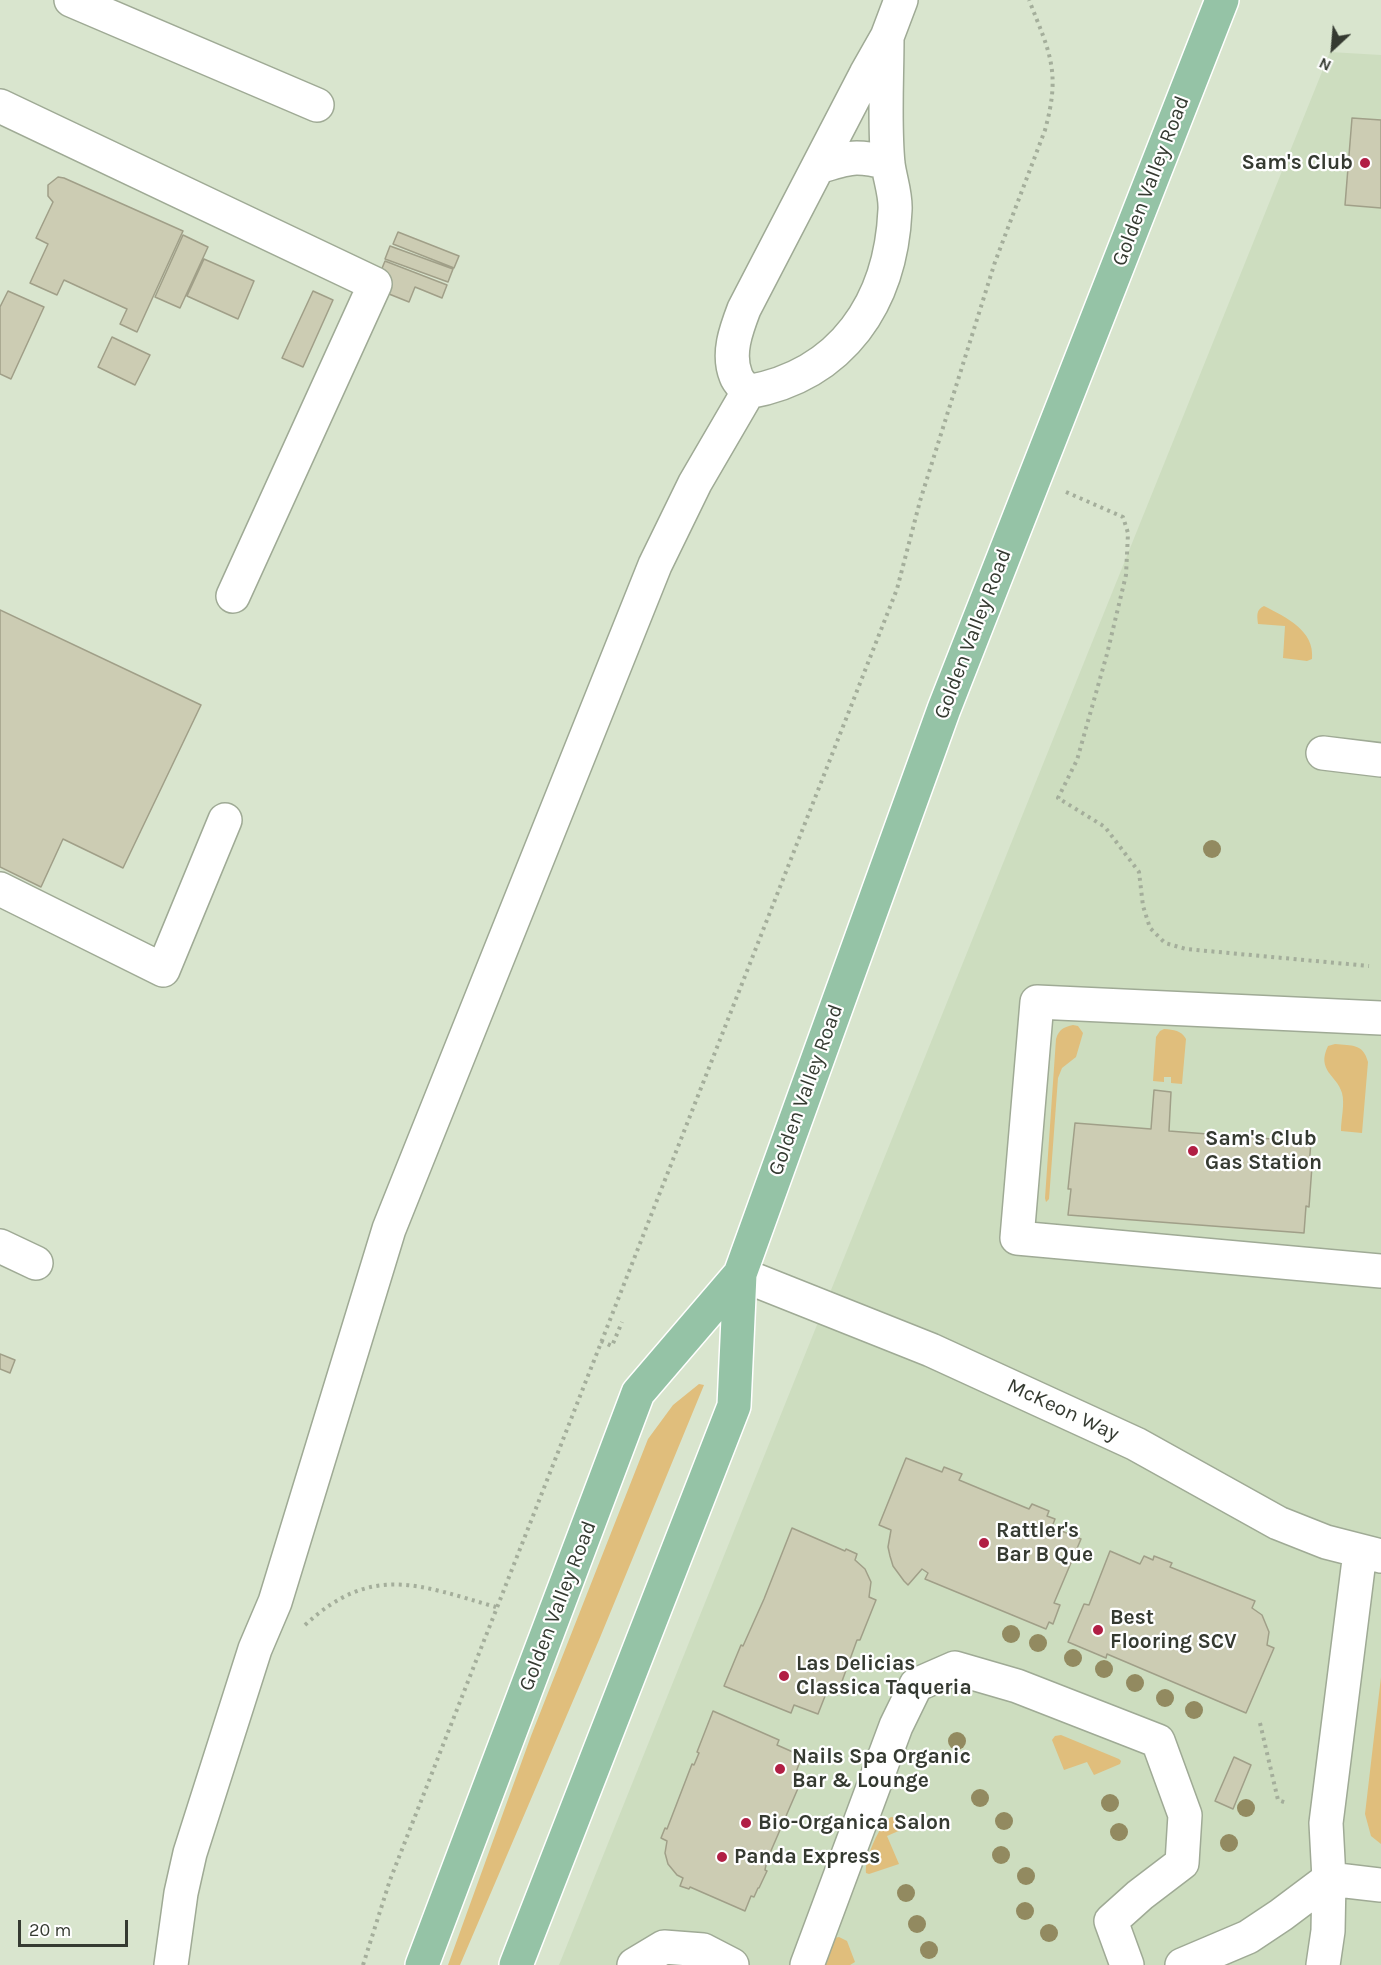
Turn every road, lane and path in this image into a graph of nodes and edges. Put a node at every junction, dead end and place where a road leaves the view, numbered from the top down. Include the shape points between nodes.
1 (71, 0) edge
2 (901, 0) edge
3 (1029, 0) edge
4 (1222, 0) edge
5 (887, 37) junction
6 (317, 105) dead end
7 (0, 106) edge
8 (888, 163) junction
9 (818, 167) junction
10 (748, 392) junction
11 (1034, 478) junction
12 (233, 596) dead end
13 (1323, 753) dead end
14 (1381, 760) edge
15 (225, 820) dead end
16 (0, 889) edge
17 (1369, 966) dead end
18 (1381, 1018) edge
19 (0, 1246) edge
20 (36, 1263) dead end
21 (1381, 1271) edge
22 (740, 1274) junction
23 (622, 1322) dead end
24 (600, 1341) junction
25 (1371, 1554) edge
26 (496, 1607) junction
27 (304, 1626) dead end
28 (1260, 1723) dead end
29 (1287, 1803) dead end
30 (1329, 1879) junction
31 (1381, 1885) edge
32 (171, 1965) edge
33 (363, 1965) edge
34 (422, 1965) edge
35 (516, 1965) edge
36 (634, 1965) edge
37 (732, 1965) edge
38 (807, 1965) edge
39 (1127, 1965) edge
40 (1182, 1965) edge
41 (1323, 1965) edge

1 - 6 street
2 - 5 street
3 - 24 path via 1051,56 1054,85 1046,130 995,262 920,501 897,589
4 - 11 main road, Golden Valley Road
5 - 8 street
5 - 9 street
7 - 12 street via 375,284
8 - 9 street via 862,157
8 - 10 street via 895,207 890,257 862,320 843,345 812,370
9 - 10 street via 734,333 732,358 736,377
10 - 32 street via 695,483 655,565 389,1229 275,1602 255,1649 190,1853
11 - 17 path via 1123,517 1128,533 1126,575 1107,654 1077,760 1059,798 1105,827 1121,847 1139,872 1150,928 1166,943 1186,949
11 - 22 main road, Golden Valley Road via 944,709
13 - 14 street
15 - 16 street via 163,970
18 - 21 street via 1037,1002 1017,1238
19 - 20 street
22 - 25 street, McKeon Way via 931,1350 1136,1444 1278,1522 1326,1542
22 - 34 main road, Golden Valley Road via 638,1393
22 - 35 main road, Golden Valley Road via 734,1406
23 - 24 path via 612,1346
24 - 26 path
25 - 30 street via 1326,1823
26 - 27 path via 422,1586 396,1583 345,1595
26 - 33 path via 390,1880
28 - 29 path via 1278,1800
30 - 31 street
30 - 40 street via 1248,1937
30 - 41 street
36 - 37 street via 664,1947 703,1950
38 - 39 street via 896,1726 916,1685 955,1668 1017,1686 1158,1741 1185,1815 1182,1863 1111,1922

